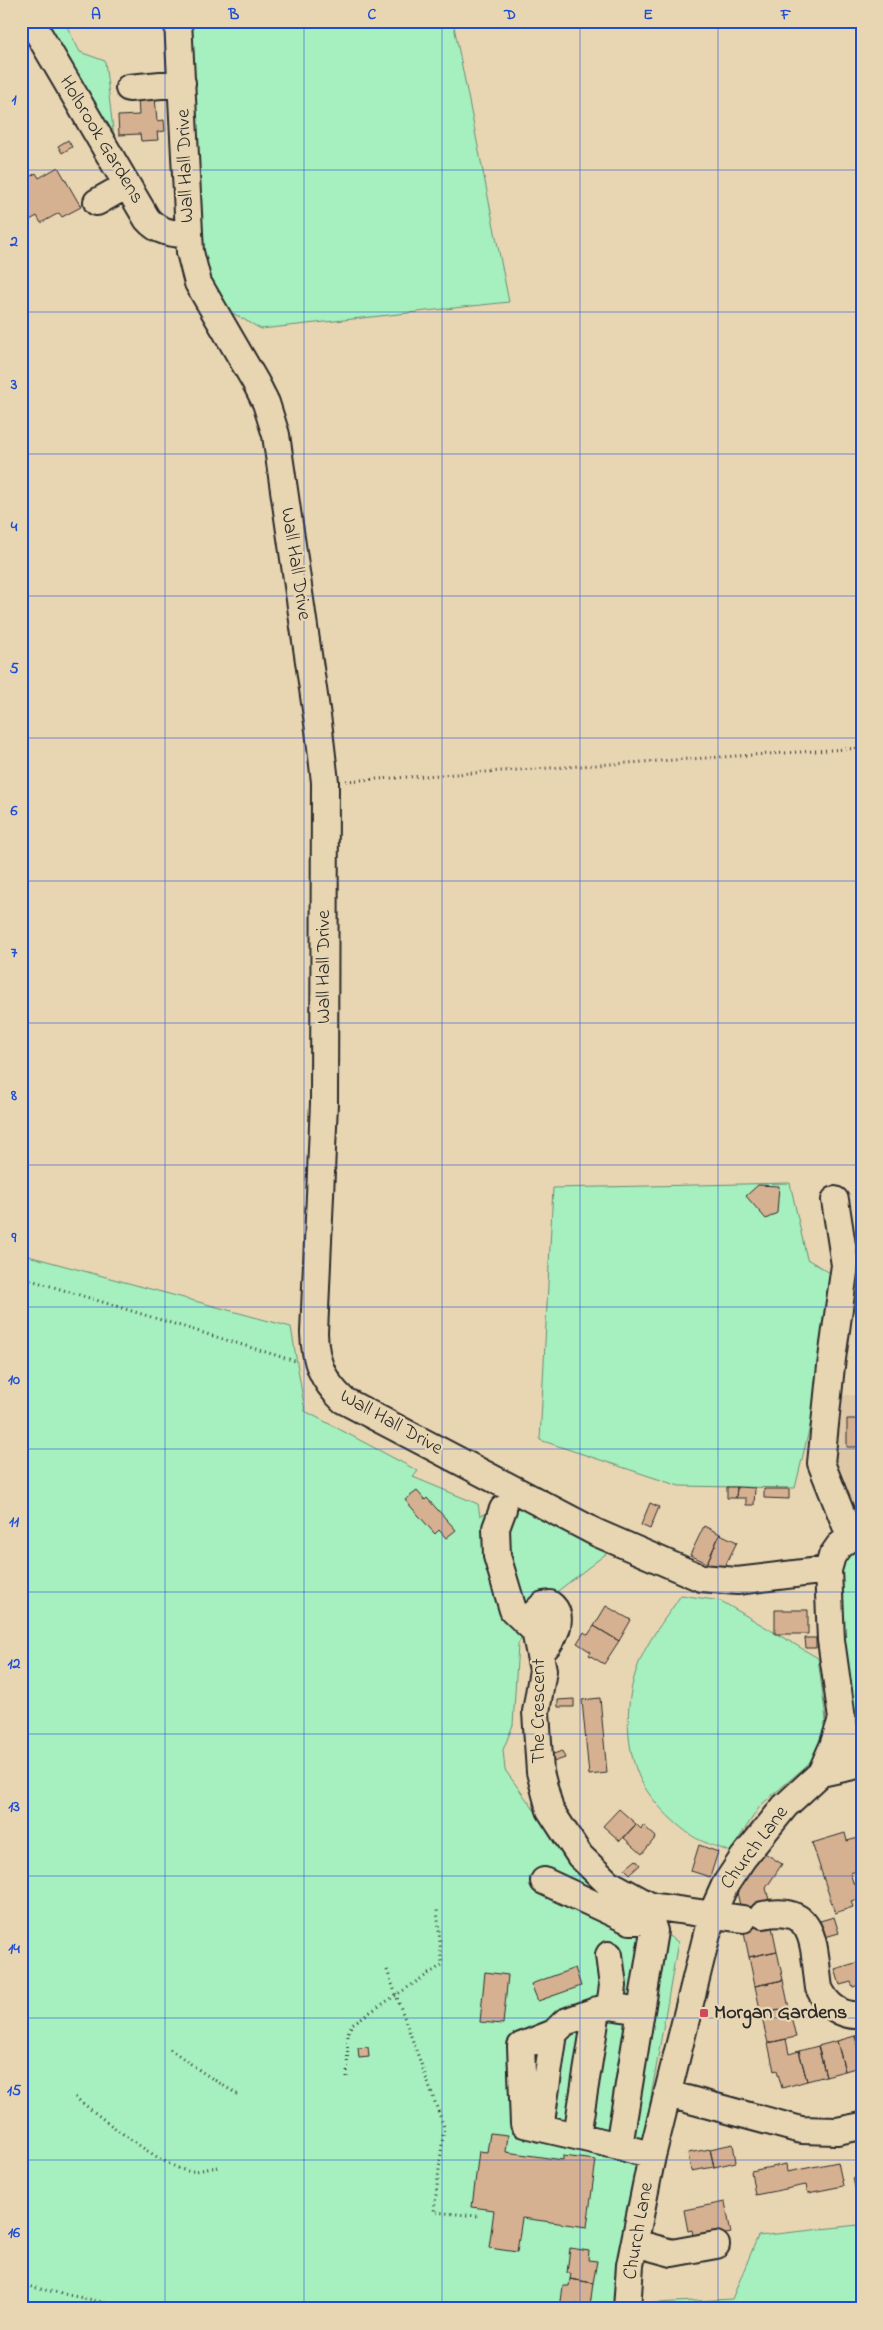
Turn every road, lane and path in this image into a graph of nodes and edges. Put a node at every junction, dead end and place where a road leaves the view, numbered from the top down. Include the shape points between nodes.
1 (31, 21) edge
2 (178, 21) edge
3 (182, 83) junction
4 (129, 88) dead end
5 (127, 184) junction
6 (97, 202) dead end
7 (189, 234) junction
8 (862, 748) edge
9 (325, 782) junction
10 (835, 1200) dead end
11 (21, 1277) edge
12 (319, 1368) junction
13 (502, 1509) dead end
14 (856, 1532) edge
15 (828, 1570) junction
16 (544, 1881) dead end
17 (437, 1909) dead end
18 (647, 1914) junction
19 (712, 1914) junction
20 (609, 1955) dead end
21 (387, 1970) dead end
22 (396, 1995) junction
23 (604, 2008) junction
24 (641, 2012) junction
25 (862, 2015) edge
26 (170, 2049) dead end
27 (347, 2077) dead end
28 (668, 2094) junction
29 (240, 2096) dead end
30 (75, 2097) dead end
31 (862, 2126) edge
32 (577, 2135) junction
33 (619, 2146) junction
34 (652, 2156) junction
35 (218, 2167) dead end
36 (478, 2216) dead end
37 (635, 2243) junction
38 (716, 2245) dead end
39 (21, 2285) edge
40 (112, 2304) dead end
41 (627, 2309) edge

1 - 5 street, Holbrook Gardens
2 - 3 street, Wall Hall Drive
3 - 4 street
3 - 7 street, Wall Hall Drive
5 - 6 street
5 - 7 street, Holbrook Gardens via 154,227 176,234
7 - 9 street, Wall Hall Drive via 198,283 256,383 276,435
8 - 9 path
9 - 12 street, Wall Hall Drive via 324,1104 314,1333
10 - 14 street via 845,1265 821,1463
11 - 12 path
12 - 15 street, Wall Hall Drive via 327,1384 343,1400 597,1534 682,1571 701,1578 737,1580
13 - 18 street, The Crescent via 496,1528 497,1556 513,1610 537,1641 543,1670 536,1720 540,1772 550,1810 580,1856
14 - 15 street, Church Lane via 832,1556
15 - 19 street, Church Lane via 831,1640 842,1719 821,1773 784,1806 743,1858 725,1885
16 - 18 street via 630,1921
17 - 22 path via 442,1965
18 - 19 street, The Crescent
18 - 24 street via 654,1931
19 - 25 street, The Crescent via 753,1917 785,1912 802,1920 811,1934 818,1988 822,1996 836,2010
19 - 28 street, Church Lane
20 - 23 street via 614,1986
21 - 22 path
22 - 27 path via 352,2024 348,2033
22 - 36 path via 444,2127 434,2212
23 - 24 street
23 - 32 street
23 - 32 street via 565,2022 554,2033 540,2128
24 - 33 street
26 - 29 path
28 - 31 street via 801,2130 837,2131
28 - 34 street, Church Lane
30 - 35 path via 170,2164 189,2171
32 - 33 street
33 - 34 street
34 - 37 street, Church Lane
37 - 38 street via 672,2253
37 - 41 street, Church Lane
39 - 40 path

